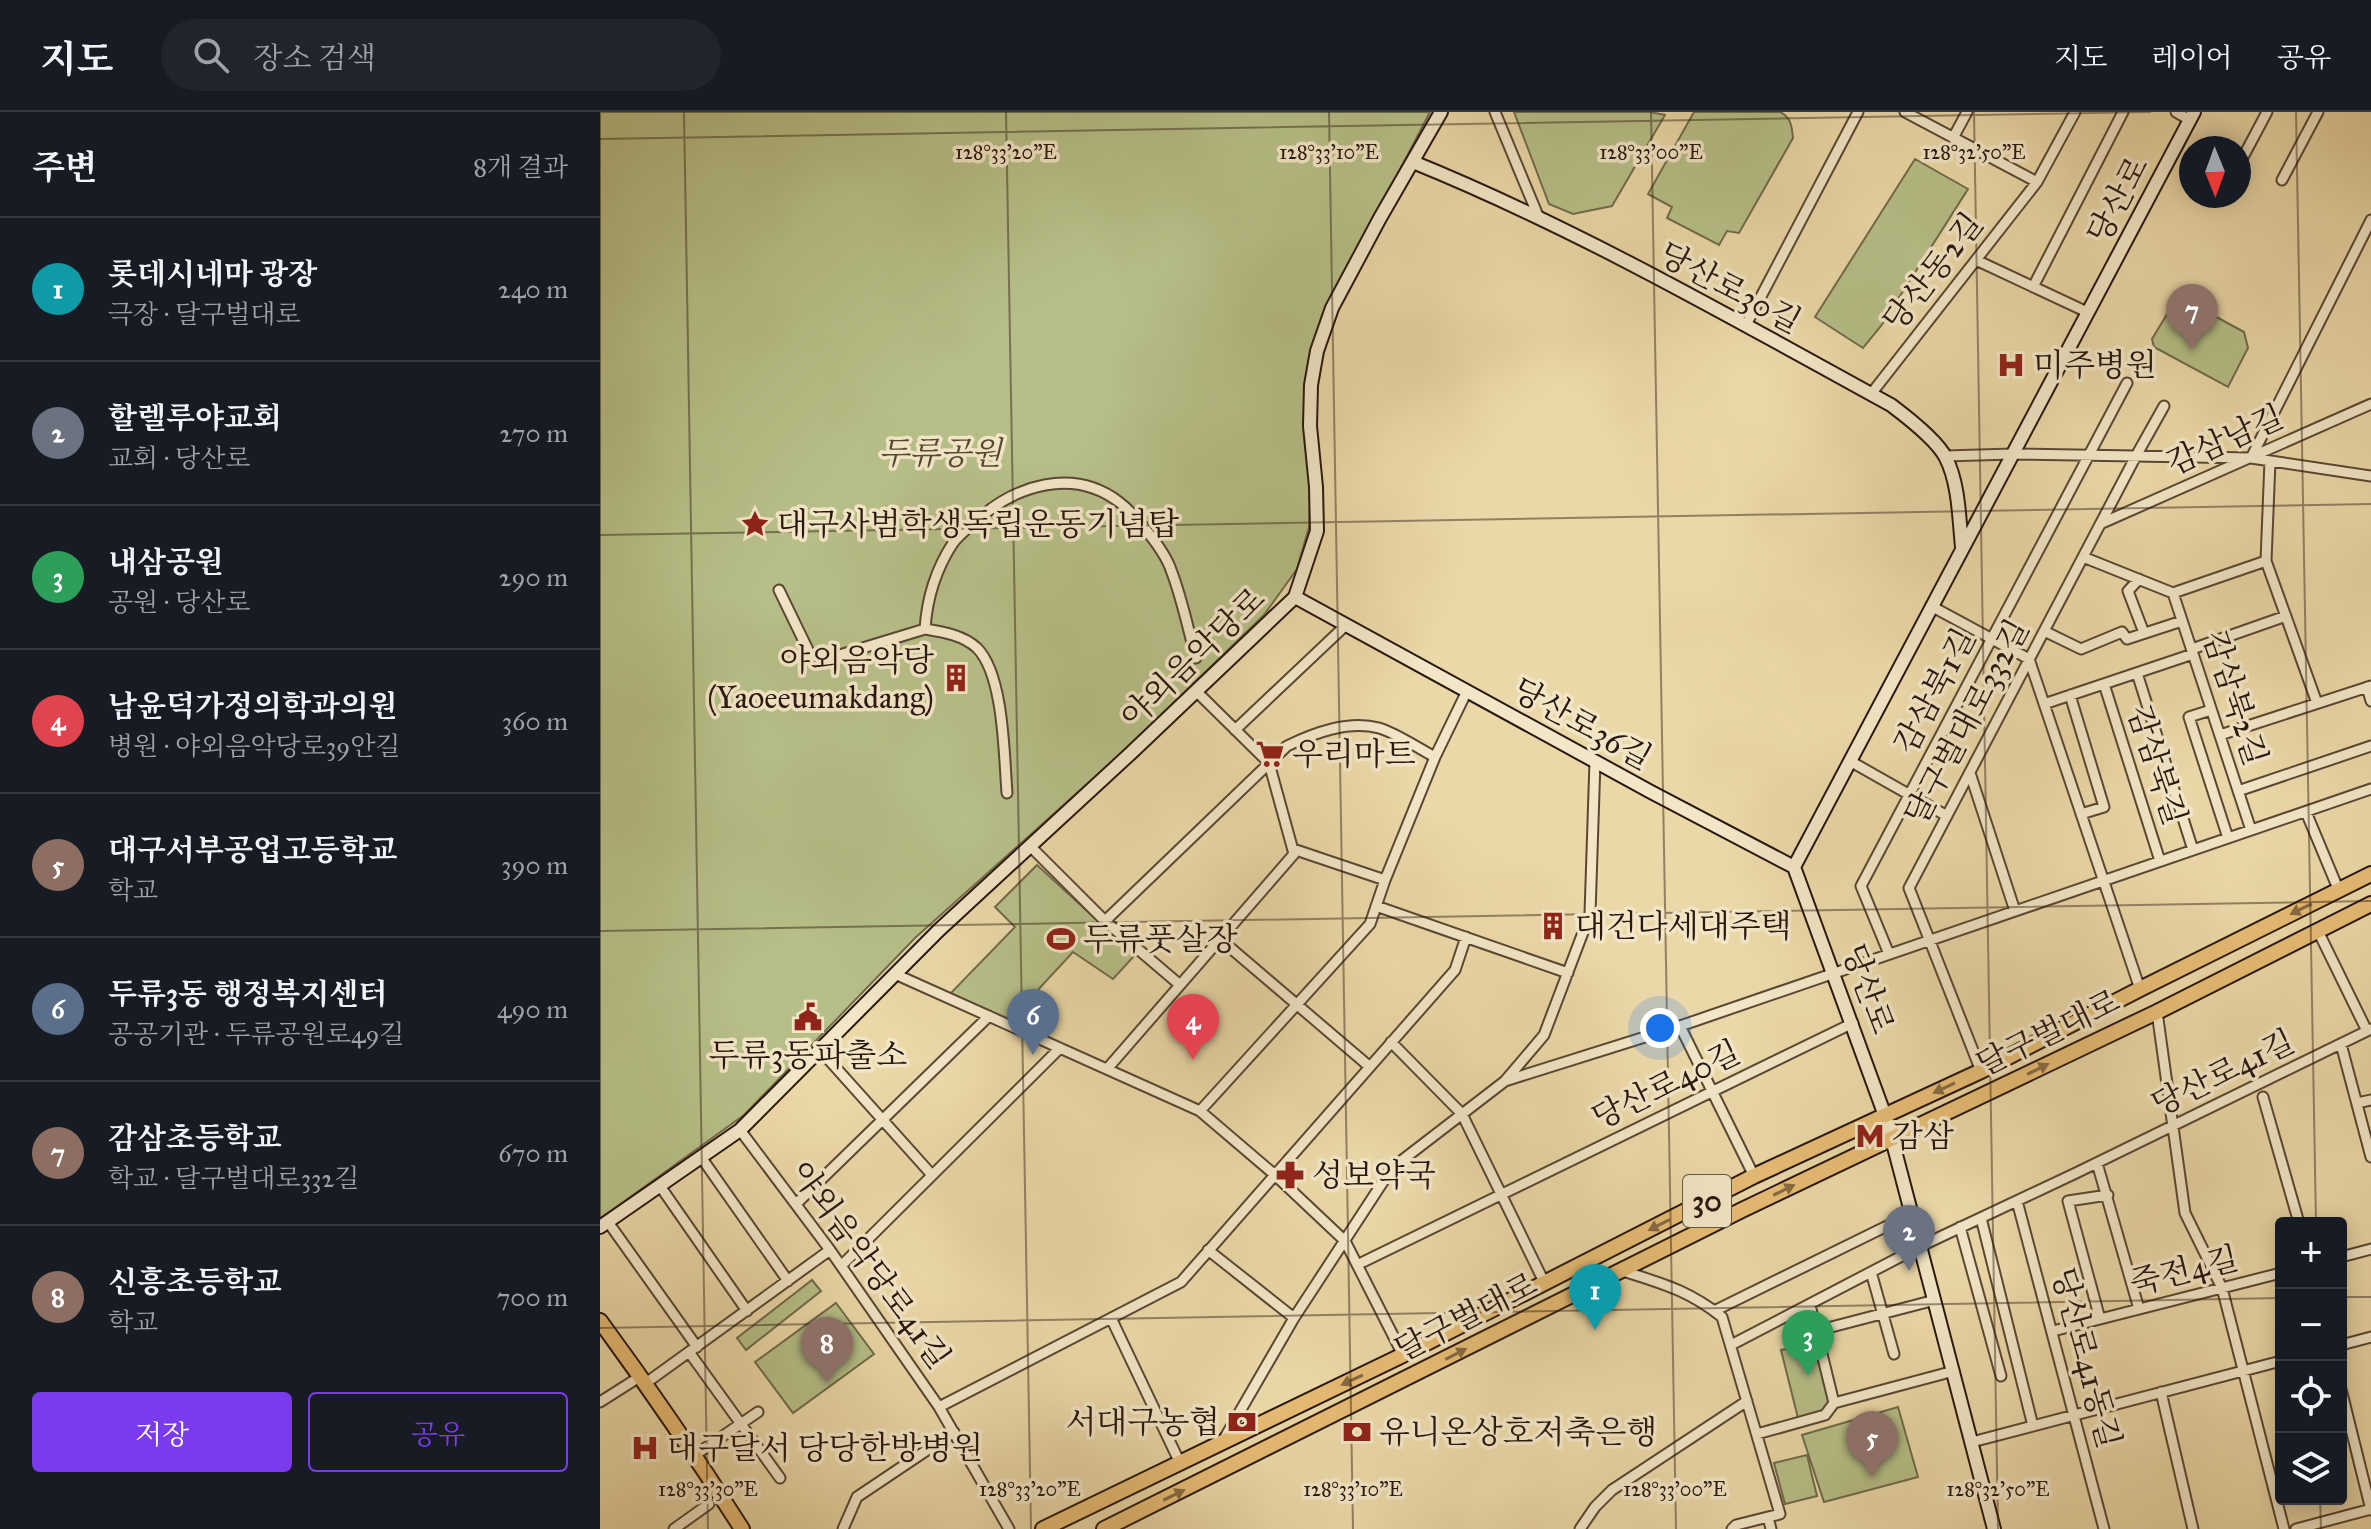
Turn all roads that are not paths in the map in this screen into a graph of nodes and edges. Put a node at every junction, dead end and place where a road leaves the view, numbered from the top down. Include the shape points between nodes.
1 (1441, 112) edge
2 (1495, 112) edge
3 (1858, 112) edge
4 (1905, 112) edge
5 (1967, 112) edge
6 (2075, 112) edge
7 (2123, 112) edge
8 (2176, 112) edge
9 (2267, 112) edge
10 (2318, 112) edge
11 (1918, 115) edge
12 (2192, 116) edge
13 (1953, 138) junction
14 (2251, 142) edge
15 (1413, 162) junction
16 (2282, 180) dead end
17 (2037, 182) junction
18 (1539, 218) junction
19 (2371, 220) edge
20 (1976, 260) junction
21 (2033, 287) junction
22 (2087, 312) junction
23 (1746, 325) junction
24 (2127, 383) dead end
25 (1871, 394) junction
26 (2371, 404) edge
27 (2164, 406) dead end
28 (2012, 454) junction
29 (2089, 455) junction
30 (1945, 456) junction
31 (2136, 456) junction
32 (2251, 458) junction
33 (2270, 461) junction
34 (2371, 476) edge
35 (2100, 524) junction
36 (1962, 547) junction
37 (2083, 557) junction
38 (2266, 561) junction
39 (2139, 579) junction
40 (779, 590) dead end
41 (2173, 593) junction
42 (1295, 597) junction
43 (1931, 606) junction
44 (2286, 616) junction
45 (2182, 621) junction
46 (1346, 625) junction
47 (925, 629) junction
48 (2044, 631) junction
49 (2144, 633) junction
50 (1992, 639) junction
51 (2192, 652) junction
52 (1196, 658) dead end
53 (2029, 659) junction
54 (2137, 673) junction
55 (2104, 684) junction
56 (2369, 686) edge
57 (1196, 691) junction
58 (1467, 691) junction
59 (2070, 695) junction
60 (2371, 701) edge
61 (2317, 703) junction
62 (2044, 704) junction
63 (2211, 710) junction
64 (1235, 730) junction
65 (2220, 735) junction
66 (2371, 746) edge
67 (1435, 757) junction
68 (1595, 761) junction
69 (1850, 761) junction
70 (1269, 763) junction
71 (1970, 773) junction
72 (2371, 789) edge
73 (2238, 791) junction
74 (1007, 793) dead end
75 (1909, 795) junction
76 (2306, 812) junction
77 (2081, 814) junction
78 (1947, 816) junction
79 (2251, 830) junction
80 (2228, 838) junction
81 (1030, 846) junction
82 (1293, 849) junction
83 (2193, 850) junction
84 (2160, 861) junction
85 (1794, 867) junction
86 (2371, 874) edge
87 (1385, 880) junction
88 (2103, 881) junction
89 (2339, 891) junction
90 (2371, 904) edge
91 (1376, 906) junction
92 (2015, 911) junction
93 (1105, 921) junction
94 (2318, 931) junction
95 (1466, 937) junction
96 (1220, 939) junction
97 (1930, 940) junction
98 (1889, 954) junction
99 (1568, 973) junction
100 (1834, 973) junction
101 (895, 974) junction
102 (1180, 985) junction
103 (2140, 989) junction
104 (1297, 1005) junction
105 (2157, 1012) junction
106 (989, 1016) junction
107 (1853, 1023) junction
108 (1680, 1026) junction
109 (2369, 1030) edge
110 (1391, 1042) junction
111 (2341, 1044) junction
112 (1060, 1048) junction
113 (820, 1050) junction
114 (1370, 1067) junction
115 (1107, 1069) junction
116 (1981, 1071) junction
117 (1505, 1081) junction
118 (1712, 1092) junction
119 (2263, 1097) dead end
120 (2371, 1100) edge
121 (2357, 1103) junction
122 (1200, 1111) junction
123 (1462, 1114) junction
124 (1885, 1116) junction
125 (882, 1120) junction
126 (2172, 1126) junction
127 (740, 1130) junction
128 (1841, 1136) junction
129 (1892, 1139) junction
130 (701, 1157) junction
131 (2371, 1157) edge
132 (2097, 1163) junction
133 (1825, 1169) junction
134 (932, 1175) junction
135 (1275, 1175) junction
136 (1754, 1176) junction
137 (660, 1186) junction
138 (1501, 1195) junction
139 (2108, 1195) junction
140 (2017, 1201) junction
141 (796, 1204) junction
142 (2297, 1217) edge
143 (1981, 1218) junction
144 (604, 1224) edge
145 (1889, 1225) dead end
146 (1960, 1227) junction
147 (1345, 1241) junction
148 (1921, 1246) junction
149 (2371, 1249) edge
150 (830, 1250) junction
151 (1208, 1250) junction
152 (2347, 1255) edge
153 (1363, 1262) dead end
154 (841, 1266) junction
155 (1623, 1271) junction
156 (1871, 1272) junction
157 (2275, 1275) edge
158 (788, 1281) junction
159 (1545, 1284) junction
160 (2222, 1288) junction
161 (1935, 1300) junction
162 (1810, 1305) junction
163 (2139, 1309) junction
164 (747, 1311) junction
165 (1714, 1311) junction
166 (1882, 1314) junction
167 (1111, 1318) junction
168 (1294, 1318) junction
169 (2100, 1319) junction
170 (600, 1321) edge
171 (1816, 1331) junction
172 (2053, 1331) junction
173 (2371, 1337) edge
174 (2347, 1343) edge
175 (1731, 1345) junction
176 (693, 1349) junction
177 (1894, 1354) dead end
178 (1403, 1355) junction
179 (2275, 1363) edge
180 (1954, 1371) junction
181 (2244, 1371) junction
182 (2001, 1376) dead end
183 (643, 1380) junction
184 (2161, 1392) junction
185 (1747, 1401) junction
186 (600, 1402) edge
187 (1834, 1403) junction
188 (939, 1407) junction
189 (758, 1412) dead end
190 (2347, 1413) edge
191 (2075, 1415) junction
192 (741, 1424) junction
193 (2033, 1426) junction
194 (954, 1432) junction
195 (1757, 1434) junction
196 (1223, 1441) junction
197 (1972, 1442) junction
198 (695, 1455) junction
199 (1180, 1463) junction
200 (780, 1478) dead end
201 (709, 1504) dead end
202 (2371, 1510) edge
203 (1768, 1517) junction
204 (674, 1529) edge
205 (742, 1529) edge
206 (843, 1529) edge
207 (1009, 1529) edge
208 (1043, 1529) edge
209 (1104, 1529) edge
210 (1580, 1529) edge
211 (1732, 1529) edge
212 (1771, 1529) edge
213 (1994, 1529) edge
214 (2104, 1529) edge
215 (2193, 1529) edge
216 (2284, 1529) edge
217 (2296, 1529) edge

1 - 15 main road, 야외음악당로
2 - 18 street
3 - 23 street
4 - 11 street
5 - 13 street
6 - 17 street, 당산동2길
7 - 21 street
8 - 12 street
9 - 14 street
10 - 16 street
11 - 13 street
12 - 22 main road, 당산로
13 - 17 street
15 - 18 main road, 당산로30길
15 - 42 main road, 야외음악당로 via 1332,308 1317,351 1310,426 1317,531
17 - 20 street, 당산동2길
18 - 23 main road, 당산로30길
19 - 32 street
20 - 21 street
20 - 25 street, 당산동2길
21 - 22 street
22 - 28 main road, 당산로
23 - 25 main road, 당산로30길
24 - 29 street, 감삼북1길
25 - 30 main road, 당산로30길 via 1912,420
26 - 32 street, 감삼남길
27 - 31 street, 달구벌대로332길
28 - 29 street
28 - 30 street
28 - 36 main road, 당산로
29 - 31 street
29 - 50 street, 감삼북1길
30 - 36 main road
31 - 32 street
31 - 35 street, 달구벌대로332길
32 - 33 street
32 - 35 street, 감삼남길
33 - 34 street
33 - 38 street
35 - 37 street, 달구벌대로332길
36 - 43 main road, 당산로
37 - 39 street
37 - 48 street, 달구벌대로332길
38 - 41 street
38 - 44 street
39 - 41 street
39 - 49 street via 2128,591
40 - 47 street via 811,656 833,657
41 - 45 street, 감삼북2길
42 - 46 main road, 당산로36길
42 - 57 main road, 야외음악당로
43 - 50 street
43 - 69 main road, 당산로
44 - 51 street
44 - 61 street
45 - 49 street, 감삼북2길
45 - 51 street, 감삼북2길
46 - 58 main road, 당산로36길
46 - 64 street
47 - 52 street via 937,573 955,541 1015,494 1072,483 1095,487 1142,525 1171,567
47 - 74 street via 962,638 985,658 1001,714
48 - 49 street, 감삼북2길 via 2081,649 2122,632 2127,639
48 - 53 street, 달구벌대로332길
50 - 53 street
50 - 75 street, 감삼북1길
51 - 54 street
51 - 63 street, 감삼북2길
53 - 62 street
53 - 71 street, 달구벌대로332길
54 - 55 street
54 - 83 street, 감삼북길
55 - 59 street
55 - 84 street, 감삼북길
56 - 60 street
56 - 61 street
57 - 64 street
57 - 81 main road, 야외음악당로
58 - 67 street
58 - 68 main road, 당산로36길
59 - 62 street
59 - 77 street via 2104,807
61 - 65 street
62 - 77 street
63 - 65 street, 감삼북2길
63 - 80 street, 감삼북길 via 2189,717
64 - 70 street
65 - 73 street, 감삼북2길
66 - 73 street, 감삼북2길
67 - 70 street via 1379,728 1353,726 1316,732 1287,746
67 - 87 street
68 - 85 main road, 당산로36길
68 - 99 street via 1590,914
69 - 75 street
69 - 85 main road, 당산로
70 - 82 street
70 - 93 street
71 - 78 street, 달구벌대로332길
71 - 92 street
72 - 76 street, 감삼북길
73 - 79 street, 감삼북2길
75 - 78 street
75 - 98 street, 감삼북1길 via 1861,886
76 - 79 street, 감삼북길
76 - 89 street
77 - 88 street
78 - 97 street, 달구벌대로332길 via 1909,888
79 - 80 street, 감삼북길
80 - 83 street, 감삼북길
81 - 93 street
81 - 101 main road, 야외음악당로
82 - 87 street
82 - 96 street
83 - 84 street, 감삼북길
84 - 88 street, 감삼북길
85 - 100 main road, 당산로
86 - 89 main road, 달구벌대로 / 30
87 - 91 street
88 - 92 street, 감삼북길
88 - 103 street
89 -> 103 main road, 달구벌대로 / 30
90 - 94 main road, 달구벌대로 / 30
91 - 95 street
91 - 104 street via 1370,924
92 - 97 street, 감삼북길
93 - 102 street
94 - 105 main road, 달구벌대로 / 30
94 - 109 street
95 - 99 street
95 - 110 street via 1455,970
96 - 102 street
96 - 104 street
97 - 98 street, 감삼북길
97 - 116 street, 달구벌대로332길
98 - 100 street, 감삼북길
99 - 117 street via 1544,1035
100 - 107 main road, 당산로
100 - 108 street, 감삼북길
101 - 106 street
101 - 113 main road, 야외음악당로
102 - 115 street
103 - 116 main road, 달구벌대로 / 30
104 - 114 street
104 - 122 street
105 - 126 street
129 -> 105 main road, 달구벌대로 / 30
106 - 112 street
106 - 125 street
107 - 118 street, 당산로40길
107 - 124 main road, 당산로
108 - 117 street, 감삼북길
108 - 118 street
109 - 111 street, 당산로41길
110 - 114 street
110 - 123 street
111 - 121 street
111 - 126 street, 당산로41길
112 - 115 street
112 - 134 street
113 - 125 street
113 - 127 main road, 야외음악당로
114 - 135 street
115 - 122 street
116 -> 124 main road, 달구벌대로 / 30
117 - 123 street
118 - 136 street
118 - 138 street, 당산로40길
119 - 142 street, 당산로41길
120 - 121 street
121 - 131 street
122 - 135 street
123 - 138 street
123 - 147 street via 1392,1168
124 - 128 main road, 달구벌대로 / 30
124 - 129 main road, 당산로
125 - 134 street
125 - 141 street
126 - 132 street, 당산로41길
126 - 160 street via 2185,1213
127 - 130 main road, 야외음악당로
127 - 141 street, 야외음악당로41길
128 - 133 main road via 1844,1147 1828,1158
128 - 136 main road, 달구벌대로 / 30
129 - 133 main road, 달구벌대로 / 30
129 - 148 main road, 당산로
130 - 137 main road, 야외음악당로
130 - 158 street
132 - 139 street
132 - 140 street, 당산로41길
155 -> 133 main road, 달구벌대로 / 30
134 - 154 street
135 - 147 street
135 - 151 street
136 -> 159 main road, 달구벌대로 / 30
137 - 144 main road, 야외음악당로
137 - 164 street
138 - 153 street, 당산로40길
138 - 159 street
139 - 163 street
139 - 169 street, 죽전4길 via 2068,1201
140 - 143 street, 당산로41길
140 - 172 street, 당산로41동길
141 - 150 street, 야외음악당로41길
143 - 146 street, 당산로41길
143 - 193 street
144 - 176 street
145 - 165 street
146 - 148 street, 당산로41길
146 - 182 street
147 - 168 street
147 - 178 street
148 - 156 street
148 - 161 main road, 당산로
149 - 152 street
150 - 154 street, 야외음악당로41길
150 - 158 street
151 - 167 street via 1181,1282
151 - 168 street
154 - 188 street, 야외음악당로41길
155 - 165 street via 1684,1291
209 -> 155 main road, 달구벌대로 / 30
156 - 162 street
156 - 166 street
157 - 160 street, 죽전4길
158 - 164 street
159 - 178 main road, 달구벌대로 / 30
160 - 163 street, 죽전4길
160 - 181 street
161 - 166 street
161 - 180 main road, 당산로
162 - 171 street
162 - 175 street
163 - 169 street, 죽전4길
164 - 176 street
165 - 175 street via 1722,1317
166 - 171 street
166 - 177 street
167 - 188 street
167 - 199 street
168 - 196 street
169 - 172 street, 죽전4길
170 - 183 main road
171 - 187 street
172 - 191 street, 당산로41동길
173 - 174 street
175 - 185 street
176 - 183 street
176 - 192 street
178 -> 196 main road, 달구벌대로 / 30
179 - 181 street
180 - 187 street
180 - 197 main road, 당산로
181 - 184 street
181 - 216 street
183 - 186 street
183 - 198 main road
184 - 191 street
184 - 215 street
185 - 195 street
185 - 210 street via 1612,1490
187 - 195 street via 1825,1415
188 - 194 street, 야외음악당로41길
189 - 192 street
190 - 202 street
191 - 193 street
191 - 214 street, 당산로41동길
192 - 198 street
192 - 200 street
193 - 197 street
194 - 206 street via 857,1497
194 - 207 street, 야외음악당로41길
195 - 203 street via 1780,1514
196 - 199 main road, 달구벌대로 / 30
197 - 213 main road, 당산로
198 - 205 main road
199 - 208 main road, 달구벌대로 / 30
201 - 204 street
202 - 217 street
203 - 211 street
203 - 212 street

